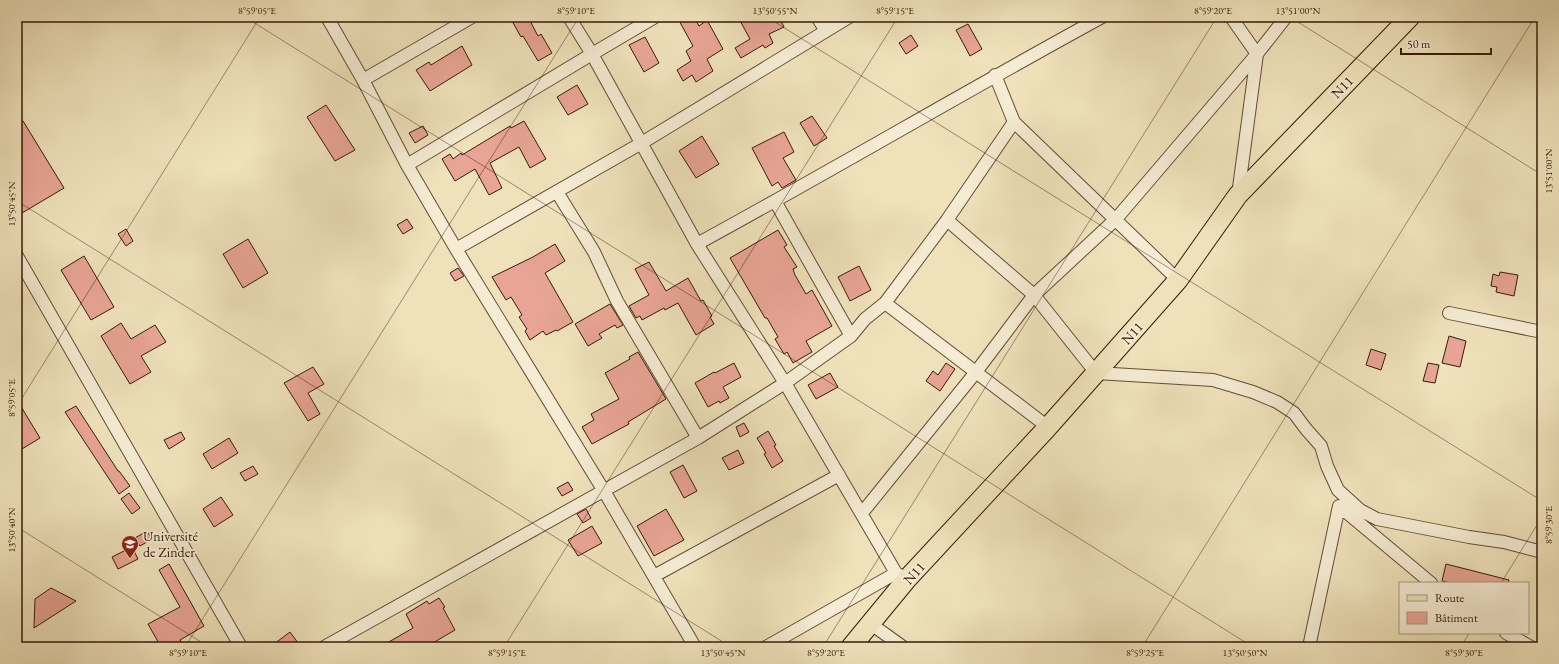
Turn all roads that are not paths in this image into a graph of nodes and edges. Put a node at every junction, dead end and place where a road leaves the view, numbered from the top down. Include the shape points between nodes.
1 (327, 17) edge
2 (472, 17) edge
3 (569, 17) edge
4 (655, 17) edge
5 (817, 17) edge
6 (849, 17) edge
7 (1102, 17) edge
8 (1231, 17) edge
9 (1286, 17) edge
10 (1410, 17) edge
11 (826, 31) junction
12 (592, 54) junction
13 (1257, 54) junction
14 (995, 75) junction
15 (363, 80) junction
16 (1014, 122) junction
17 (640, 144) junction
18 (408, 165) junction
19 (557, 192) junction
20 (1238, 195) junction
21 (775, 201) junction
22 (1116, 219) junction
23 (947, 220) junction
24 (697, 244) junction
25 (456, 249) junction
26 (17, 256) edge
27 (1178, 280) junction
28 (1034, 294) junction
29 (886, 303) junction
30 (1449, 313) dead end
31 (1542, 332) edge
32 (851, 336) junction
33 (976, 372) junction
34 (1096, 373) junction
35 (785, 383) junction
36 (1048, 426) junction
37 (698, 438) junction
38 (839, 475) junction
39 (604, 491) junction
40 (1339, 506) junction
41 (1360, 510) junction
42 (862, 513) junction
43 (1542, 552) edge
44 (654, 576) junction
45 (902, 576) junction
46 (1430, 582) edge
47 (871, 624) junction
48 (1508, 634) edge
49 (241, 647) edge
50 (324, 647) edge
51 (695, 647) edge
52 (766, 647) edge
53 (851, 647) edge
54 (903, 647) edge
55 (1309, 647) edge
56 (1531, 647) edge

1 - 15 street
2 - 15 street
3 - 12 street
4 - 12 street
5 - 11 street
6 - 11 street
7 - 14 street
8 - 13 street
9 - 13 street
10 - 20 main road, N11
11 - 17 street
12 - 17 street
12 - 18 street
13 - 20 street
13 - 22 street
14 - 16 street
14 - 21 street
15 - 18 street
16 - 22 street
16 - 23 street
17 - 19 street
17 - 24 street
18 - 25 street
19 - 25 street
19 - 37 street via 594,252 618,301
20 - 27 main road, N11
21 - 24 street
21 - 32 street
22 - 27 street
22 - 28 street
23 - 28 street
23 - 29 street
24 - 35 street
25 - 39 street
26 - 49 street
27 - 34 main road, N11
28 - 33 street
28 - 34 street
29 - 32 street via 865,319
29 - 33 street
30 - 31 street
32 - 35 street
33 - 36 street
33 - 42 street
34 - 36 main road, N11
34 - 41 street via 1214,380 1277,402 1294,413 1321,446 1338,490
35 - 37 street
35 - 38 street
36 - 45 main road, N11
37 - 39 street
38 - 42 street
38 - 44 street
39 - 44 street
39 - 50 street
40 - 41 street
40 - 46 street
40 - 55 street
41 - 43 street via 1377,519 1504,542
42 - 45 street
44 - 51 street
45 - 47 main road, N11
45 - 52 street
47 - 53 main road, N11
47 - 54 street
48 - 56 street

